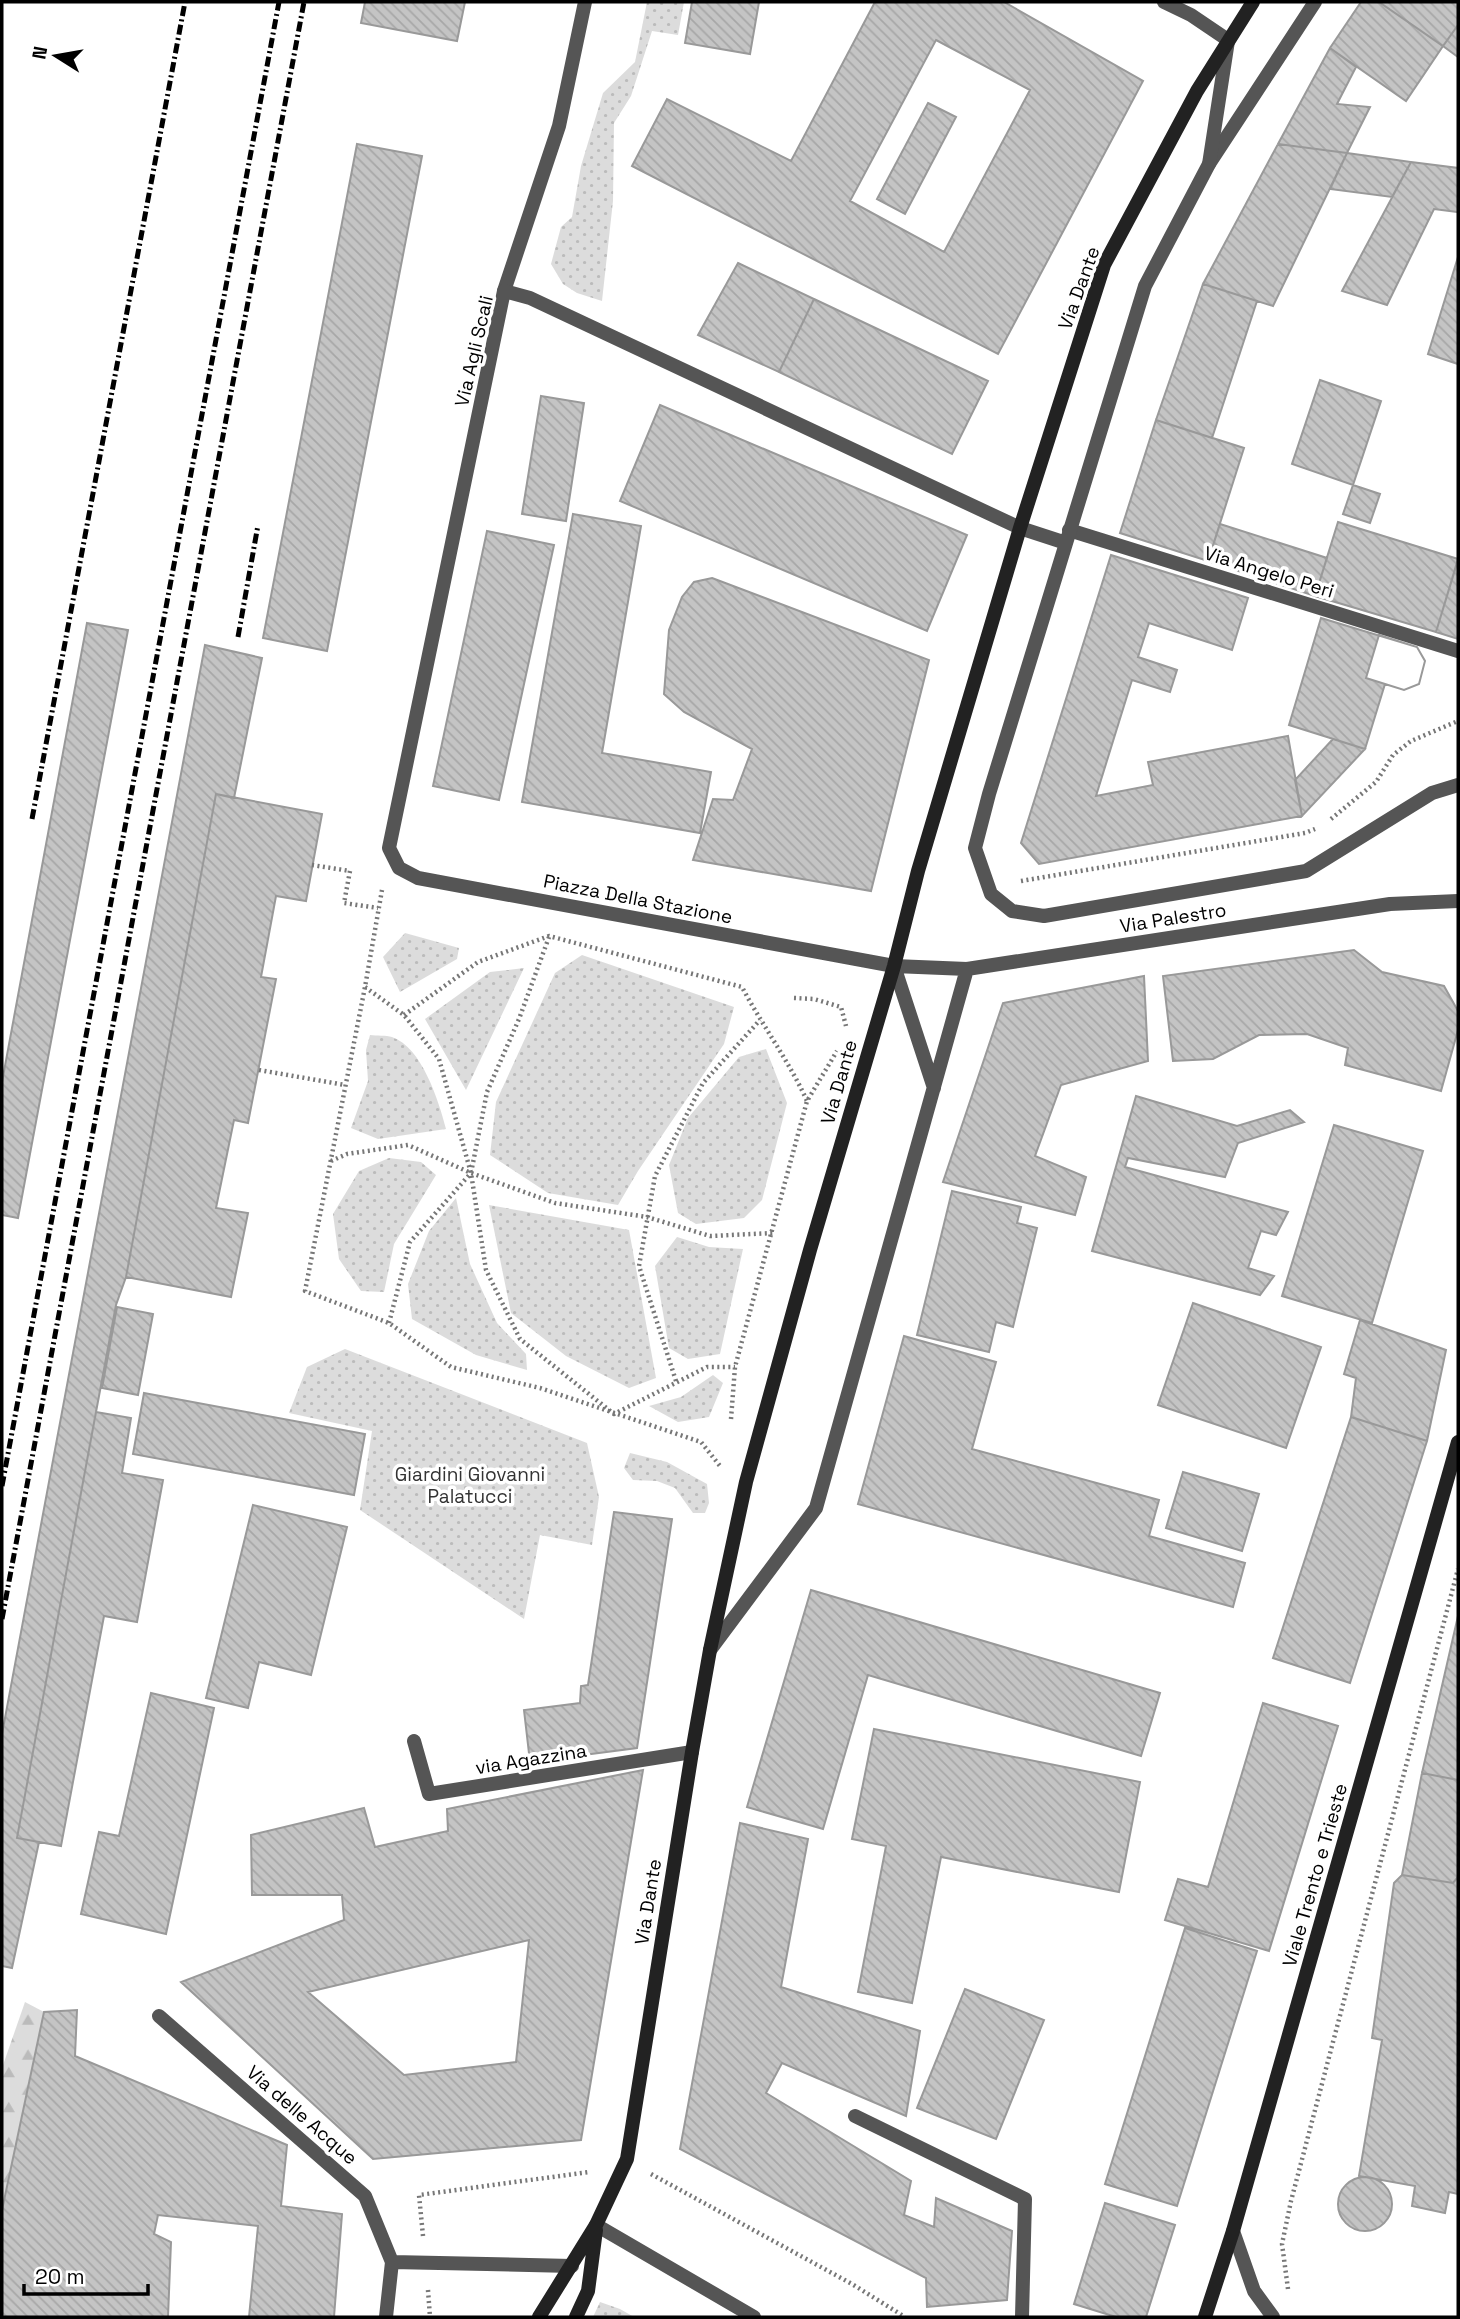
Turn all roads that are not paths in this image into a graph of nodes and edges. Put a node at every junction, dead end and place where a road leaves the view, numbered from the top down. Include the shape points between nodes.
1 (585, 2) edge
2 (1164, 2) edge
3 (1253, 2) edge
4 (1315, 2) edge
5 (1228, 40) junction
6 (1209, 164) junction
7 (504, 291) junction
8 (1020, 528) junction
9 (1067, 537) junction
10 (1458, 651) edge
11 (1458, 785) edge
12 (388, 848) joint
13 (991, 894) joint
14 (1458, 901) edge
15 (894, 966) junction
16 (967, 970) junction
17 (934, 1088) junction
18 (1458, 1442) edge
19 (710, 1650) junction
20 (414, 1741) dead end
21 (692, 1752) junction
22 (159, 2016) dead end
23 (855, 2116) dead end
24 (596, 2225) junction
25 (1233, 2231) junction
26 (392, 2262) junction
27 (572, 2266) junction
28 (386, 2317) edge
29 (539, 2317) edge
30 (576, 2317) edge
31 (754, 2317) edge
32 (1022, 2317) edge
33 (1205, 2317) edge
34 (1273, 2317) edge

1 - 7 street via 559,125
2 - 5 street
3 - 5 main road, Via Dante
4 - 6 street, Via Dante
5 - 6 street, Via Dante
5 - 8 main road, Via Dante via 1104,265
6 - 9 street, Via Dante via 1145,286
7 - 8 street, Via Agli Scali via 530,298
7 - 12 street, Via Agli Scali
8 - 9 street
8 - 15 main road, Via Dante
9 - 10 street, Via Angelo Peri
9 - 13 street, Via Dante via 975,848
11 - 13 street, Via Palestro via 1432,793 1306,871 1044,916 1012,911
12 - 15 street, Piazza Della Stazione via 399,868 418,878
14 - 16 street, Via Palestro via 1390,904
15 - 16 street, Via Palestro
15 - 17 street
15 - 19 main road, Via Dante via 746,1482
16 - 17 street, Via Dante
17 - 19 street, Via Dante via 816,1508
18 - 25 main road, Viale Trento e Trieste
19 - 21 main road, Via Dante
20 - 21 street, via Agazzina via 429,1794
21 - 24 main road, Via Dante via 627,2160
22 - 26 street, Via delle Acque via 365,2196
23 - 32 street via 1025,2199
24 - 27 main road
24 - 30 main road via 588,2291
24 - 31 street
25 - 33 main road, Viale Trento e Trieste
25 - 34 street via 1254,2291
26 - 27 street
26 - 28 street
27 - 29 main road

